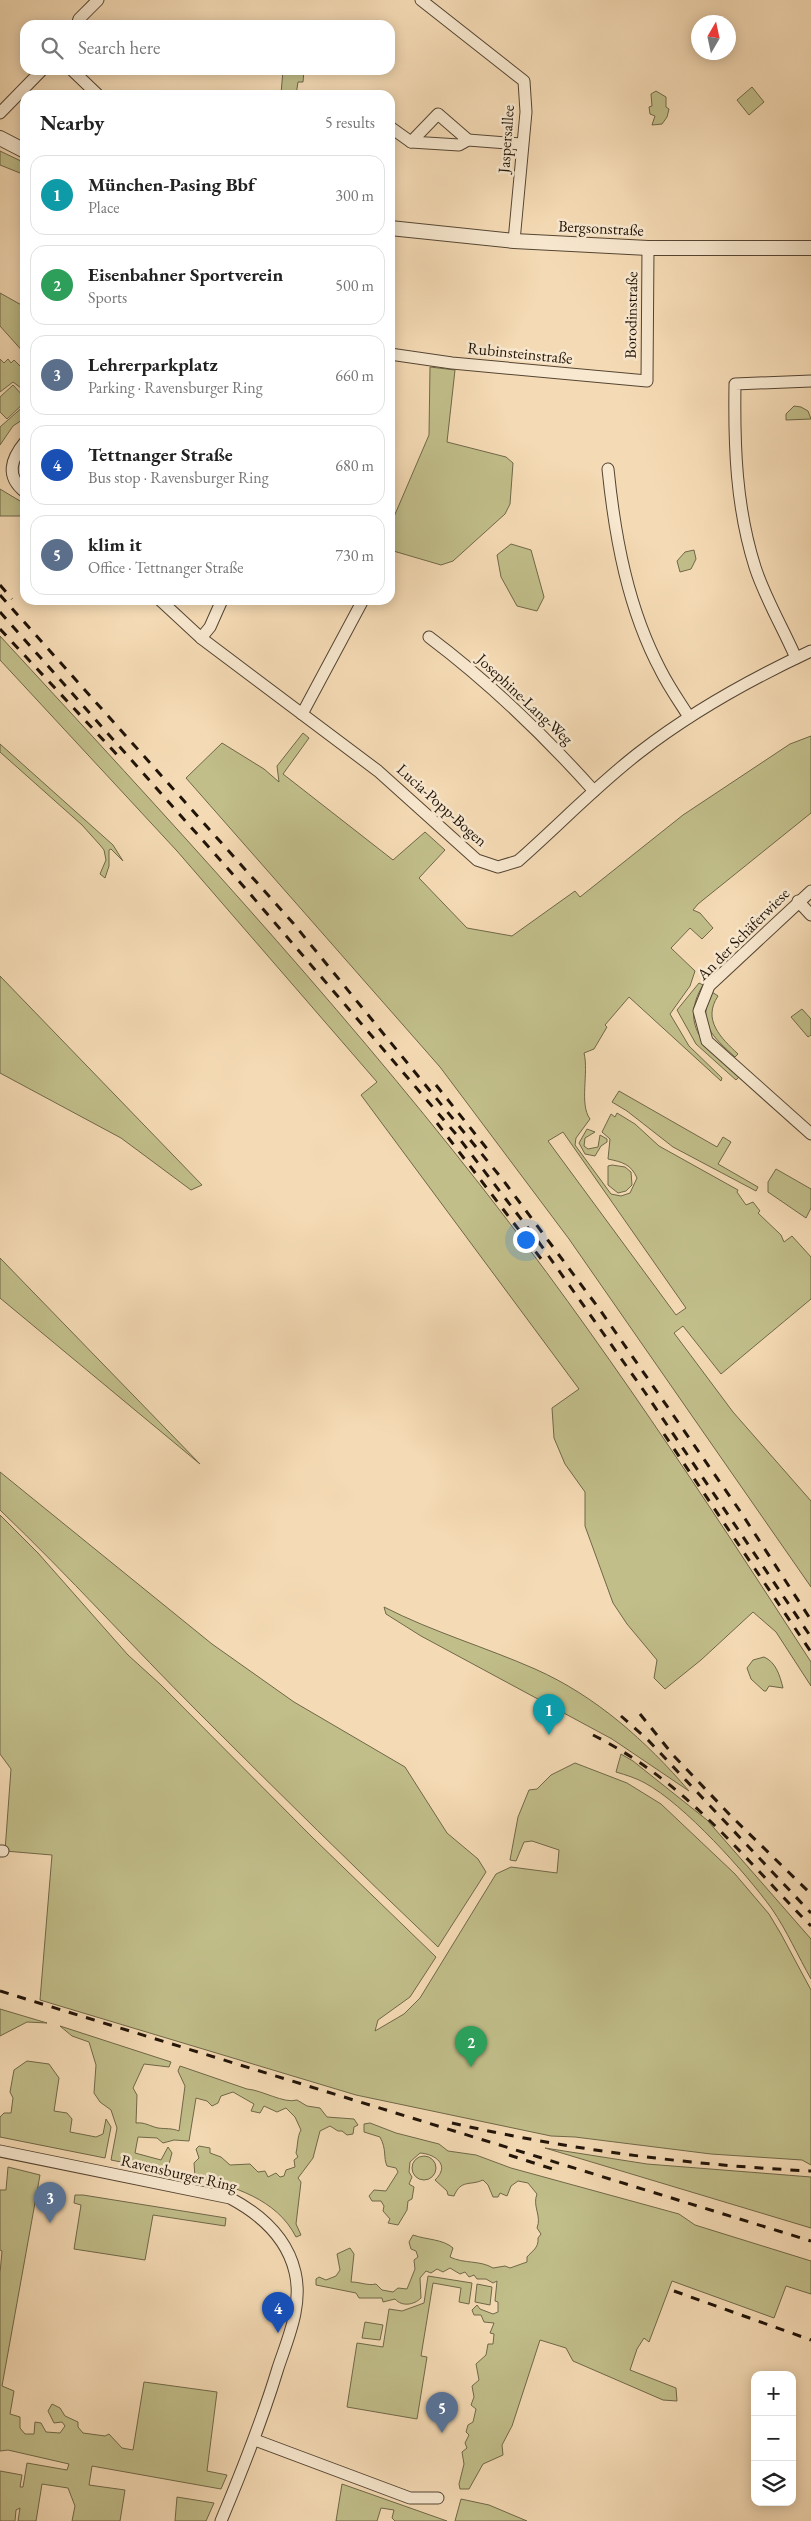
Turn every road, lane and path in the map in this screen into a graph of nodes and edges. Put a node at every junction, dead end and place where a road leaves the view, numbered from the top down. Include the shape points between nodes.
1 (98, 0) edge
2 (421, 0) edge
3 (79, 20) edge
4 (37, 75) edge
5 (77, 75) edge
6 (22, 90) edge
7 (93, 90) edge
8 (20, 93) edge
9 (0, 113) edge
10 (395, 131) edge
11 (0, 138) edge
12 (468, 140) junction
13 (411, 142) junction
14 (522, 144) junction
15 (20, 148) edge
16 (395, 229) edge
17 (514, 241) junction
18 (648, 248) junction
19 (811, 248) edge
20 (395, 355) edge
21 (811, 381) edge
22 (647, 382) joint
23 (20, 448) edge
24 (608, 469) dead end
25 (20, 487) edge
26 (165, 605) edge
27 (220, 605) edge
28 (360, 605) edge
29 (429, 637) dead end
30 (201, 638) junction
31 (811, 651) edge
32 (796, 658) junction
33 (302, 714) junction
34 (689, 716) junction
35 (594, 791) junction
36 (811, 891) edge
37 (798, 901) junction
38 (811, 915) edge
39 (811, 1134) edge
40 (0, 2151) edge
41 (256, 2440) junction
42 (438, 2498) dead end
43 (221, 2521) edge

1 - 3 street
2 - 14 street, Jaspersallee via 524,81 526,112
4 - 6 street
5 - 7 street
8 - 9 street
10 - 13 street
11 - 15 street
12 - 13 street via 459,145
12 - 13 street via 438,114
12 - 14 street
14 - 17 street, Jaspersallee
16 - 17 street, Bergsonstraße
17 - 18 street, Bergsonstraße
18 - 19 street, Bergsonstraße
18 - 22 street, Borodinstraße
20 - 22 street, Rubinsteinstraße
21 - 32 street via 735,384 737,479 748,538 756,568
23 - 25 street via 14,456 12,470 14,481
24 - 34 street via 613,523 641,628 660,670
26 - 30 street, Lucia-Popp-Bogen
27 - 30 street
28 - 33 street
29 - 35 street, Josephine-Lang-Weg via 513,705
30 - 33 street, Lucia-Popp-Bogen
31 - 32 street, Lucia-Popp-Bogen
32 - 34 street, Lucia-Popp-Bogen
33 - 35 street, Lucia-Popp-Bogen via 378,771 477,860 498,867 518,861
34 - 35 street, Lucia-Popp-Bogen
36 - 37 street, An der Schäferwiese
37 - 38 street
37 - 39 street, An der Schäferwiese via 709,986 699,1011 707,1040
40 - 41 street, Ravensburger Ring via 230,2198 271,2228 292,2262 298,2298
41 - 42 street via 410,2498
41 - 43 street, Ravensburger Ring

